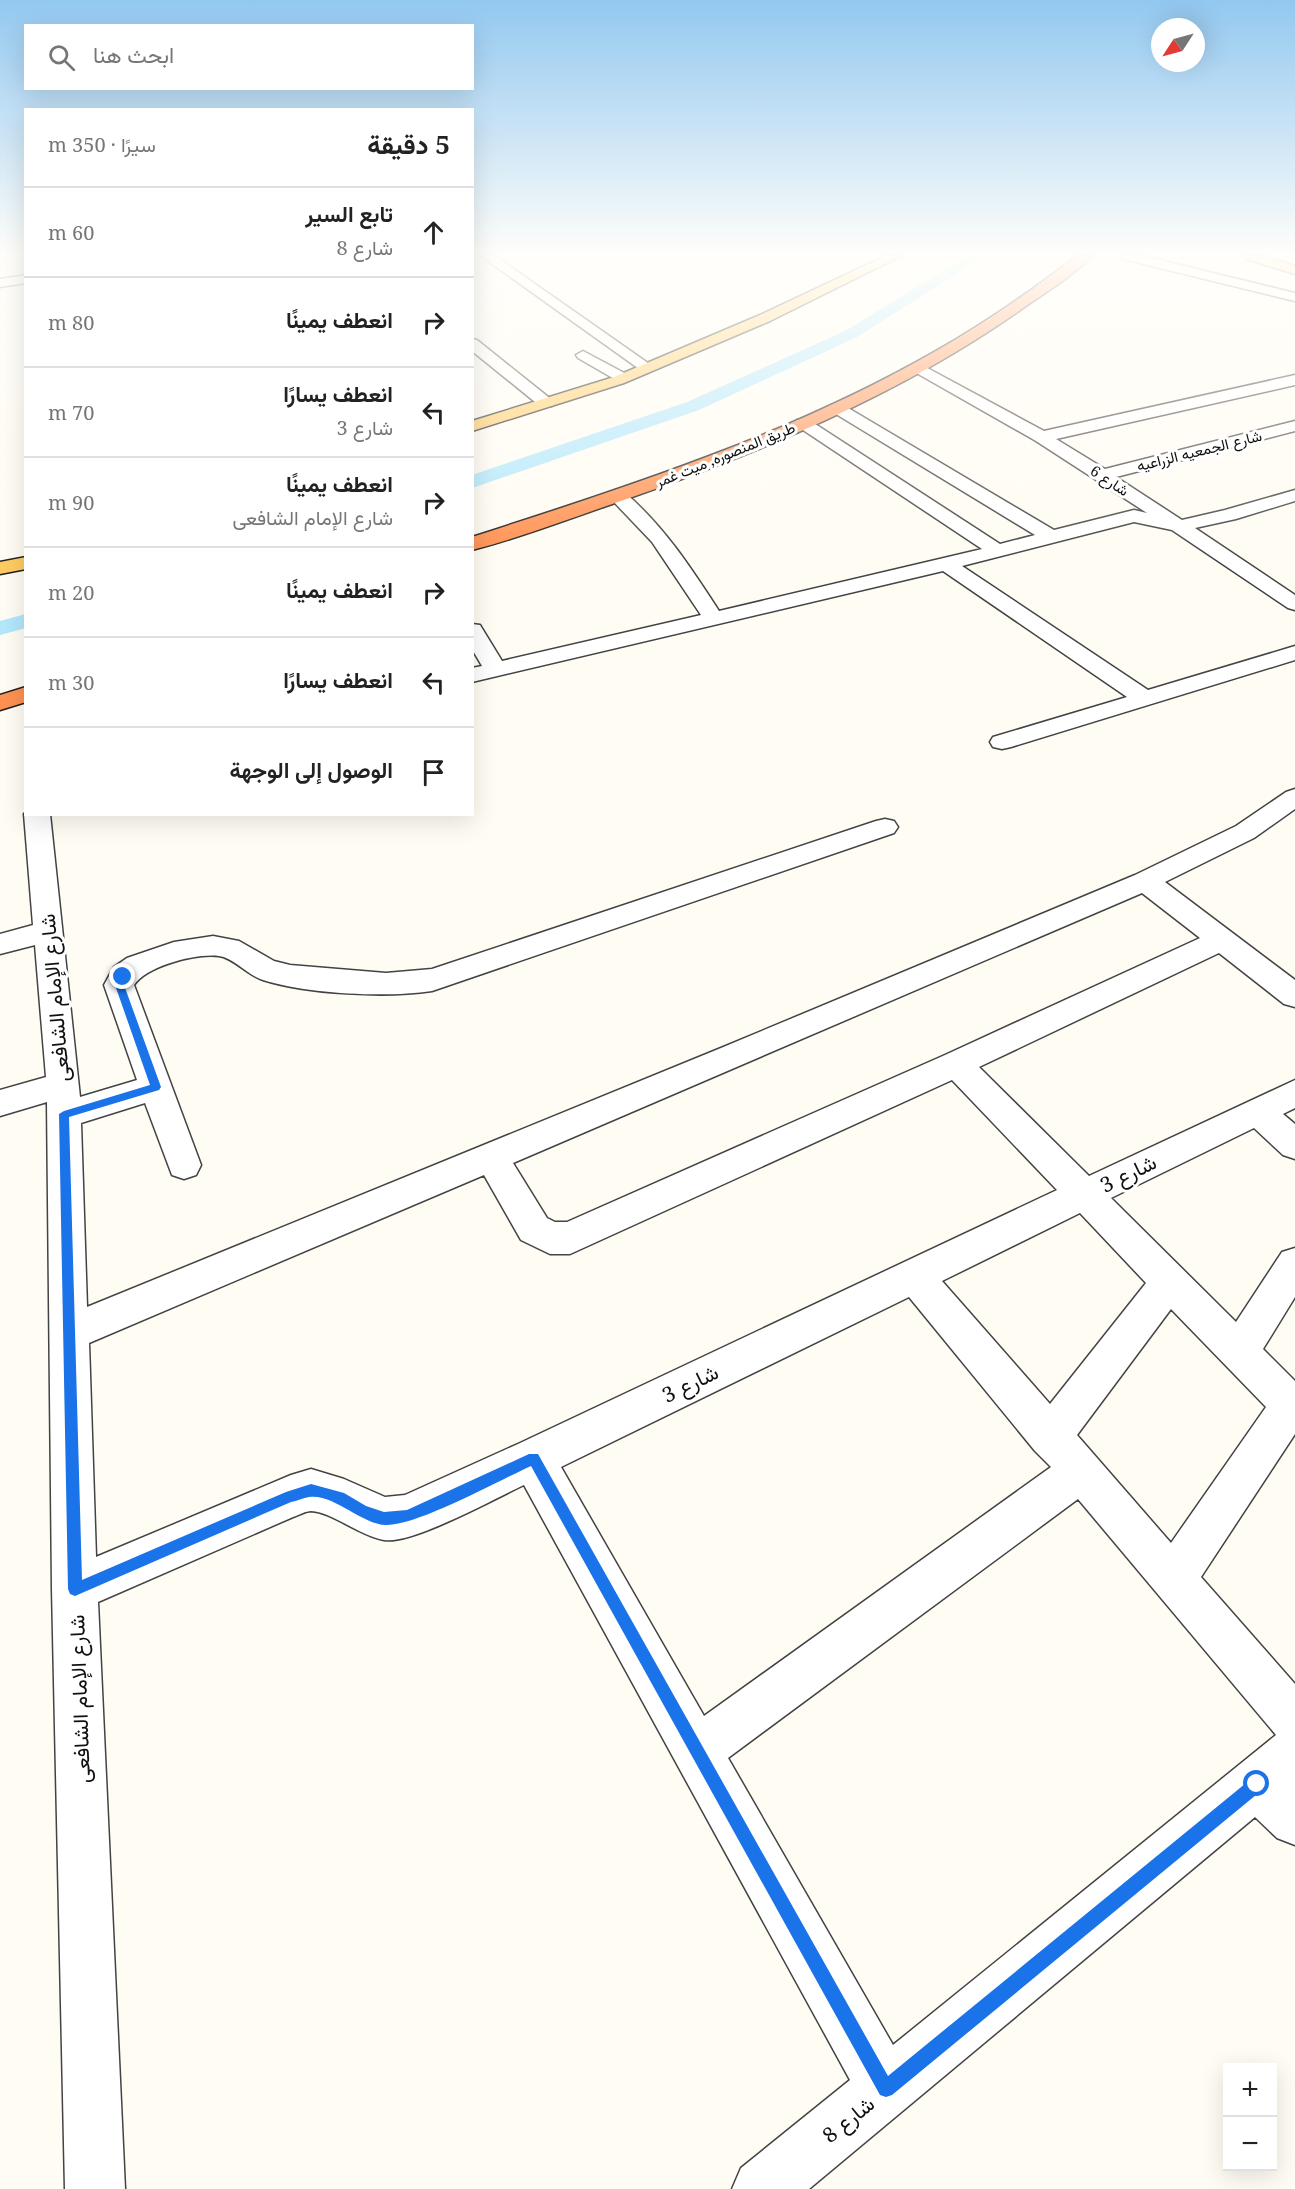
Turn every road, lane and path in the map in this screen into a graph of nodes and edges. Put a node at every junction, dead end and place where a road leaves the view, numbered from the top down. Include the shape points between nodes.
1 (491, 358) edge
2 (588, 358) edge
3 (632, 358) edge
4 (669, 358) edge
5 (903, 358) edge
6 (934, 358) edge
7 (896, 362) junction
8 (646, 368) junction
9 (918, 368) junction
10 (866, 376) dead end
11 (623, 378) junction
12 (1295, 380) edge
13 (833, 398) junction
14 (546, 403) junction
15 (805, 414) junction
16 (474, 425) edge
17 (1295, 426) edge
18 (1042, 437) junction
19 (1102, 475) junction
20 (1295, 495) edge
21 (618, 496) junction
22 (1179, 526) junction
23 (474, 528) edge
24 (1051, 536) junction
25 (474, 543) edge
26 (997, 550) junction
27 (24, 563) edge
28 (946, 564) junction
29 (0, 568) edge
30 (1295, 604) edge
31 (713, 618) junction
32 (474, 633) edge
33 (1295, 653) edge
34 (496, 670) junction
35 (474, 675) edge
36 (0, 681) edge
37 (24, 692) edge
38 (24, 692) edge
39 (1146, 699) junction
40 (0, 703) edge
41 (1002, 742) dead end
42 (1295, 797) edge
43 (37, 816) edge
44 (885, 827) dead end
45 (1145, 881) junction
46 (48, 932) junction
47 (1221, 940) junction
48 (0, 944) edge
49 (1295, 996) edge
50 (956, 1064) junction
51 (156, 1087) junction
52 (1295, 1093) edge
53 (64, 1100) junction
54 (0, 1103) edge
55 (1258, 1111) junction
56 (1295, 1145) edge
57 (491, 1156) junction
58 (184, 1165) dead end
59 (1084, 1194) junction
60 (1295, 1264) edge
61 (914, 1276) junction
62 (1170, 1281) junction
63 (71, 1332) junction
64 (1239, 1352) junction
65 (1293, 1407) edge
66 (1050, 1437) junction
67 (533, 1459) junction
68 (1080, 1471) junction
69 (1173, 1579) junction
70 (75, 1589) junction
71 (1295, 1721) edge
72 (697, 1751) junction
73 (1276, 1768) edge
74 (1295, 1820) edge
75 (886, 2089) junction
76 (95, 2189) edge
77 (762, 2189) edge

1 - 14 street
2 - 11 street
3 - 8 street
4 - 8 main road
5 - 7 highway
6 - 9 highway, طريق المنصوره, ميت غمر
7 - 9 highway
7 - 10 highway
8 - 11 main road
9 - 13 highway, طريق المنصوره, ميت غمر
9 - 18 street, شارع 6
11 - 14 main road
12 - 18 street
13 - 15 highway, طريق المنصوره, ميت غمر
13 - 24 street
14 - 16 main road
15 - 21 highway, طريق المنصوره, ميت غمر via 701,466
15 - 23 highway, طريق المنصوره, ميت غمر
15 - 26 street
17 - 19 street, شارع الجمعيه الزراعيه
18 - 19 street, شارع 6
19 - 22 street, شارع 6
20 - 22 street
21 - 25 highway, طريق المنصوره, ميت غمر
21 - 31 street via 660,537
22 - 24 street via 1134,516
22 - 30 street, شارع 6
24 - 26 street
26 - 28 street
27 - 29 main road
28 - 31 street
28 - 39 street
31 - 34 street
32 - 34 street
33 - 39 street
34 - 35 street
36 - 37 highway
38 - 40 highway
39 - 41 street
42 - 45 street via 1245,832
43 - 46 street, شارع الإمام الشافعى
44 - 51 street via 416,984 384,985 282,975 258,967 241,953 221,946 197,947 139,964 119,985
45 - 47 street
45 - 57 street
46 - 48 street
46 - 53 street, شارع الإمام الشافعى
47 - 49 street
47 - 50 street
50 - 57 street via 570,1238 550,1238 534,1228
50 - 59 street
51 - 53 street
51 - 58 street
52 - 55 street, شارع 3
53 - 54 street
53 - 63 street, شارع الإمام الشافعى
55 - 56 street
55 - 59 street, شارع 3
57 - 63 street
59 - 61 street, شارع 3
59 - 62 street
60 - 64 street
61 - 66 street
61 - 67 street, شارع 3
62 - 64 street
62 - 66 street
63 - 70 street, شارع الإمام الشافعى
64 - 65 street
65 - 69 street
66 - 68 street
67 - 70 street, شارع 3 via 407,1516 384,1519 311,1490
67 - 72 street
68 - 69 street
68 - 72 street
69 - 71 street
70 - 76 street, شارع الإمام الشافعى
72 - 75 street
73 - 74 street
73 - 75 street, شارع 8
75 - 77 street, شارع 8

